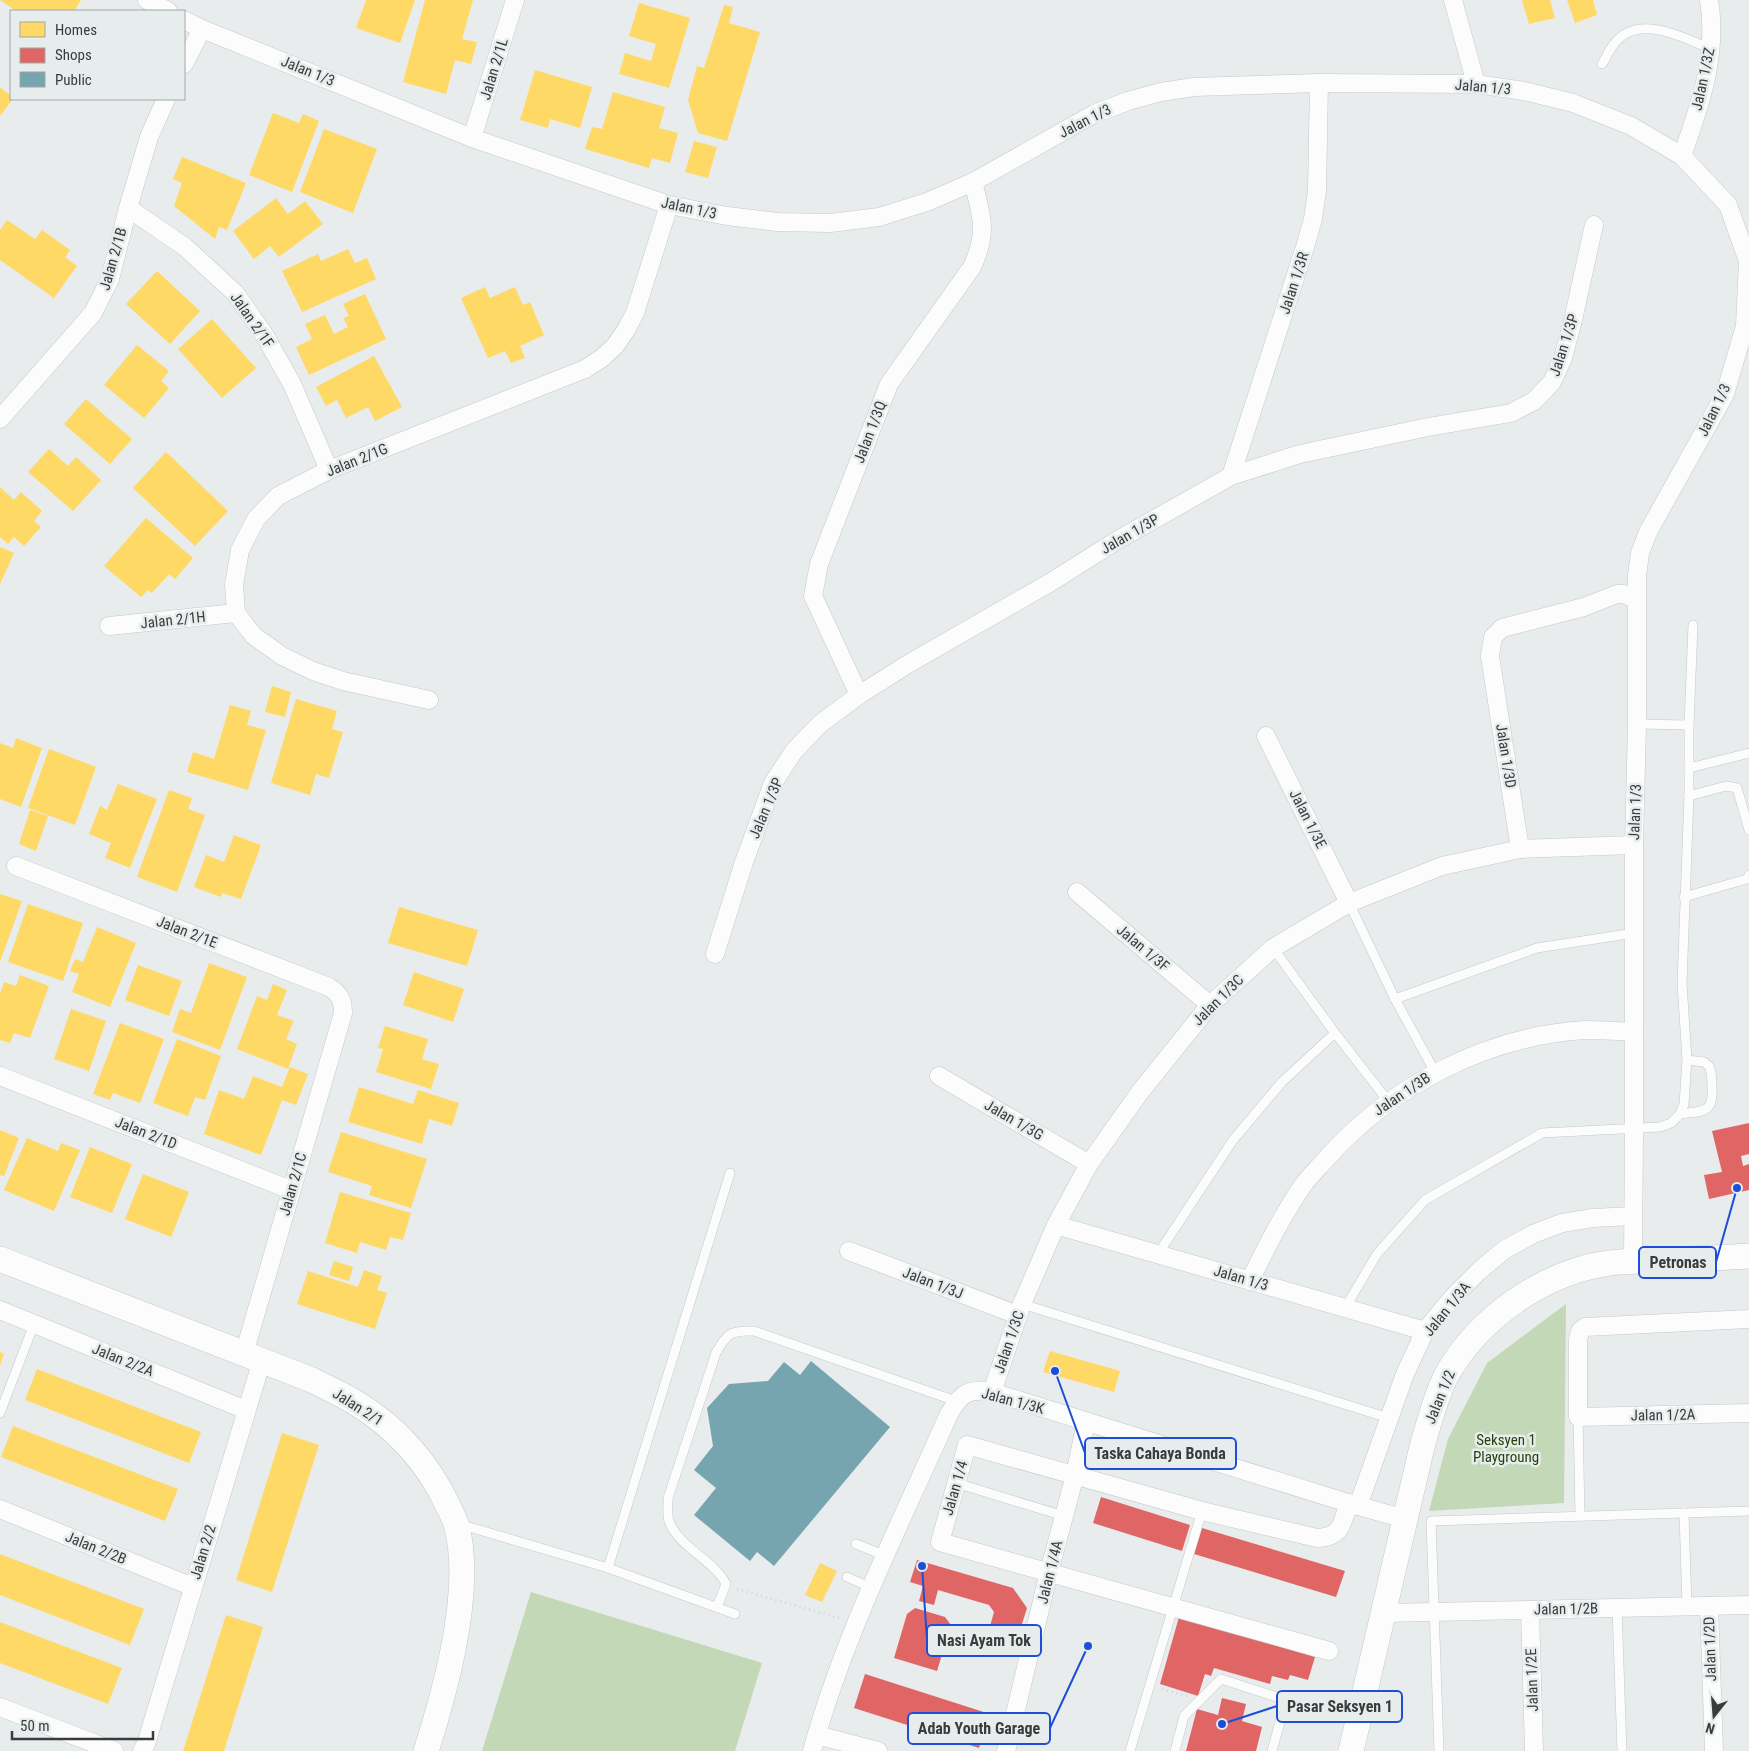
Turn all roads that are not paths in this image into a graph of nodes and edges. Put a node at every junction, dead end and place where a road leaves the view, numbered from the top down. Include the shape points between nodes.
1 (147, 0) edge
2 (515, 0) edge
3 (1453, 0) edge
4 (1710, 0) edge
5 (166, 10) edge
6 (185, 21) edge
7 (202, 30) junction
8 (1711, 49) junction
9 (185, 62) edge
10 (1602, 64) dead end
11 (1319, 83) junction
12 (1476, 84) junction
13 (166, 100) edge
14 (472, 138) junction
15 (1682, 156) junction
16 (973, 182) junction
17 (669, 205) junction
18 (128, 208) junction
19 (1594, 224) dead end
20 (0, 419) edge
21 (329, 470) junction
22 (1231, 476) junction
23 (1637, 600) junction
24 (236, 613) junction
25 (1693, 625) dead end
26 (110, 626) dead end
27 (859, 695) junction
28 (429, 700) dead end
29 (1638, 724) junction
30 (1689, 724) junction
31 (1266, 736) dead end
32 (1749, 752) edge
33 (1689, 768) junction
34 (1689, 796) junction
35 (1749, 830) edge
36 (1634, 845) junction
37 (1520, 849) junction
38 (16, 866) dead end
39 (1749, 875) edge
40 (1077, 892) dead end
41 (1684, 897) junction
42 (1350, 903) junction
43 (1634, 933) junction
44 (1273, 948) junction
45 (715, 954) dead end
46 (1395, 999) junction
47 (1210, 1005) junction
48 (343, 1013) joint
49 (1634, 1032) junction
50 (1335, 1033) junction
51 (1687, 1060) junction
52 (1435, 1072) junction
53 (0, 1076) edge
54 (939, 1076) dead end
55 (1388, 1101) junction
56 (1680, 1114) junction
57 (1634, 1129) junction
58 (1088, 1164) junction
59 (730, 1173) dead end
60 (292, 1190) junction
61 (1633, 1216) junction
62 (1056, 1225) junction
63 (849, 1251) dead end
64 (1158, 1254) junction
65 (1749, 1256) edge
66 (0, 1259) edge
67 (1633, 1262) junction
68 (1250, 1281) junction
69 (1345, 1308) junction
70 (0, 1310) edge
71 (1020, 1310) junction
72 (1749, 1319) edge
73 (34, 1324) junction
74 (1425, 1331) junction
75 (253, 1357) junction
76 (992, 1392) junction
77 (956, 1401) junction
78 (246, 1410) junction
79 (0, 1413) edge
80 (1749, 1413) edge
81 (1578, 1417) junction
82 (1389, 1418) junction
83 (1086, 1422) junction
84 (1075, 1475) junction
85 (956, 1483) junction
86 (1353, 1504) junction
87 (0, 1509) edge
88 (1202, 1511) junction
89 (1749, 1511) edge
90 (1684, 1513) junction
91 (1064, 1516) junction
92 (1580, 1516) junction
93 (1405, 1519) junction
94 (456, 1523) junction
95 (856, 1544) dead end
96 (886, 1557) junction
97 (608, 1568) junction
98 (1049, 1572) junction
99 (847, 1577) dead end
100 (193, 1587) junction
101 (872, 1588) junction
102 (1749, 1605) edge
103 (1709, 1606) junction
104 (717, 1607) junction
105 (1173, 1607) junction
106 (1687, 1607) junction
107 (1617, 1608) junction
108 (1530, 1610) junction
109 (1434, 1612) junction
110 (1384, 1613) junction
111 (735, 1614) dead end
112 (1329, 1651) dead end
113 (1286, 1700) junction
114 (0, 1707) edge
115 (1358, 1719) junction
116 (815, 1743) edge
117 (144, 1748) edge
118 (114, 1751) edge
119 (426, 1751) edge
120 (878, 1751) edge
121 (1006, 1751) edge
122 (1130, 1751) edge
123 (1175, 1751) edge
124 (1272, 1751) edge
125 (1351, 1751) edge
126 (1440, 1751) edge
127 (1534, 1751) edge
128 (1622, 1751) edge
129 (1714, 1751) edge

1 - 5 street
2 - 14 street, Jalan 2/1L
3 - 12 street
4 - 8 street, Jalan 1/3Z
6 - 7 street, Jalan 1/3
7 - 9 street
7 - 14 street, Jalan 1/3
8 - 10 lane via 1651,28 1629,31 1614,43
8 - 15 street, Jalan 1/3Z via 1698,111
11 - 12 street, Jalan 1/3
11 - 16 street, Jalan 1/3 via 1194,87 1128,101 1094,114
11 - 22 street, Jalan 1/3R via 1317,191 1313,219
12 - 15 street, Jalan 1/3 via 1573,103 1631,126
13 - 18 street, Jalan 2/1B via 148,137
14 - 17 street, Jalan 1/3
15 - 23 street, Jalan 1/3 via 1728,205 1748,261 1745,326 1725,394 1648,532 1640,553
16 - 17 street, Jalan 1/3 via 927,202 879,217 830,223 778,222
16 - 27 street, Jalan 1/3Q via 982,214 980,250 972,267 888,384 819,564 813,596
17 - 21 street, Jalan 2/1G via 635,313 621,338 602,358 585,369
18 - 20 street, Jalan 2/1B via 110,279 93,312
18 - 21 street, Jalan 2/1F via 185,247 234,293 265,336 292,384
19 - 22 street, Jalan 1/3P via 1563,358 1552,382 1534,401 1511,413 1300,454
21 - 24 street, Jalan 2/1G via 278,496 256,519 240,550 234,585
22 - 27 street, Jalan 1/3P via 1116,540
23 - 29 street, Jalan 1/3
23 - 37 street, Jalan 1/3D via 1618,594 1584,607 1502,628 1494,634 1490,656
24 - 26 street, Jalan 2/1H
24 - 28 street via 254,636 282,656 313,671
25 - 30 lane
27 - 45 street, Jalan 1/3P via 820,724 794,751 774,783 744,862
29 - 30 lane
29 - 36 street, Jalan 1/3
30 - 33 lane
31 - 42 street, Jalan 1/3E
32 - 33 lane
33 - 34 lane
34 - 35 lane via 1726,786 1737,788
34 - 41 lane
36 - 37 street, Jalan 1/3C
36 - 43 street, Jalan 1/3
37 - 42 street, Jalan 1/3C via 1442,866
38 - 48 street, Jalan 2/1E via 329,986 339,994
39 - 41 lane via 1747,879
40 - 47 street, Jalan 1/3F
41 - 51 lane via 1682,983
42 - 44 street, Jalan 1/3C
42 - 46 lane
43 - 46 lane via 1537,948
43 - 49 street, Jalan 1/3
44 - 47 street, Jalan 1/3C
44 - 50 lane
46 - 52 lane
47 - 58 street, Jalan 1/3C via 1140,1092
48 - 60 street, Jalan 2/1C
49 - 52 street, Jalan 1/3B via 1585,1030 1534,1037 1488,1050
49 - 57 street, Jalan 1/3
50 - 55 lane
50 - 64 lane via 1282,1082 1233,1140
51 - 56 lane via 1684,1104
51 - 56 lane via 1710,1066 1713,1096 1705,1110
52 - 55 street, Jalan 1/3B
53 - 60 street, Jalan 2/1D
54 - 58 street, Jalan 1/3G
55 - 68 street, Jalan 1/3B via 1345,1137 1304,1183 1273,1232
56 - 57 lane via 1660,1127
57 - 61 street, Jalan 1/3
57 - 69 lane via 1542,1133 1425,1200 1377,1254
58 - 62 street, Jalan 1/3C
59 - 97 lane
60 - 75 street, Jalan 2/1C
61 - 67 street, Jalan 1/3
61 - 74 street, Jalan 1/3A via 1562,1223 1504,1250 1453,1297
62 - 64 street, Jalan 1/3
62 - 71 street, Jalan 1/3C
63 - 71 street, Jalan 1/3J
64 - 68 street, Jalan 1/3
65 - 67 street, Jalan 1/2
66 - 75 street, Jalan 2/1
67 - 93 street, Jalan 1/2 via 1608,1263 1564,1275 1516,1300 1476,1334 1446,1377 1432,1412
68 - 69 street, Jalan 1/3
69 - 74 street, Jalan 1/3
70 - 73 street, Jalan 2/2A
71 - 76 street, Jalan 1/3C
71 - 82 lane
72 - 81 street via 1585,1327 1580,1331 1578,1340
73 - 78 street, Jalan 2/2A
73 - 79 lane
74 - 82 street, Jalan 1/3A
75 - 78 street, Jalan 2/2
75 - 94 street, Jalan 2/1 via 312,1380 357,1403 391,1428 419,1457 440,1489
76 - 77 street, Jalan 1/3K via 966,1392
76 - 83 street, Jalan 1/3K
77 - 96 street
77 - 104 lane via 754,1331 738,1330 724,1338 716,1353 668,1498 669,1521 726,1584
78 - 100 street, Jalan 2/2
80 - 81 street, Jalan 1/2A
81 - 92 lane
82 - 86 street, Jalan 1/3A
83 - 84 street, Jalan 1/4A
83 - 86 street, Jalan 1/3K
84 - 85 street, Jalan 1/4 via 967,1445
84 - 88 street, Jalan 1/4
84 - 91 street, Jalan 1/4A
85 - 91 lane
85 - 98 street, Jalan 1/4 via 940,1542
86 - 88 street, Jalan 1/4 via 1333,1535 1317,1538
86 - 93 street, Jalan 1/3K
87 - 100 street, Jalan 2/2B
88 - 105 lane
89 - 90 lane
90 - 92 lane
90 - 106 lane
91 - 98 street, Jalan 1/4A
92 - 109 lane via 1431,1521
93 - 110 street, Jalan 1/2
94 - 97 lane
94 - 119 street, Jalan 2/1 via 461,1555 457,1625 439,1711
95 - 96 lane
96 - 101 street
97 - 104 lane
98 - 105 street, Jalan 1/4
98 - 121 street, Jalan 1/4A
99 - 101 lane
100 - 117 street, Jalan 2/2
101 - 116 street via 846,1649
102 - 103 street, Jalan 1/2B
103 - 106 street, Jalan 1/2B
103 - 129 street, Jalan 1/2D
104 - 111 lane
105 - 112 street, Jalan 1/4
105 - 122 lane
106 - 107 street, Jalan 1/2B
107 - 108 street, Jalan 1/2B
107 - 128 lane
108 - 109 street, Jalan 1/2B
108 - 127 street, Jalan 1/2E
109 - 110 street, Jalan 1/2B
109 - 126 lane
110 - 115 street, Jalan 1/2
113 - 115 lane
113 - 123 lane via 1220,1679 1184,1716
113 - 124 lane
114 - 118 street
115 - 125 street, Jalan 1/2
116 - 120 street

